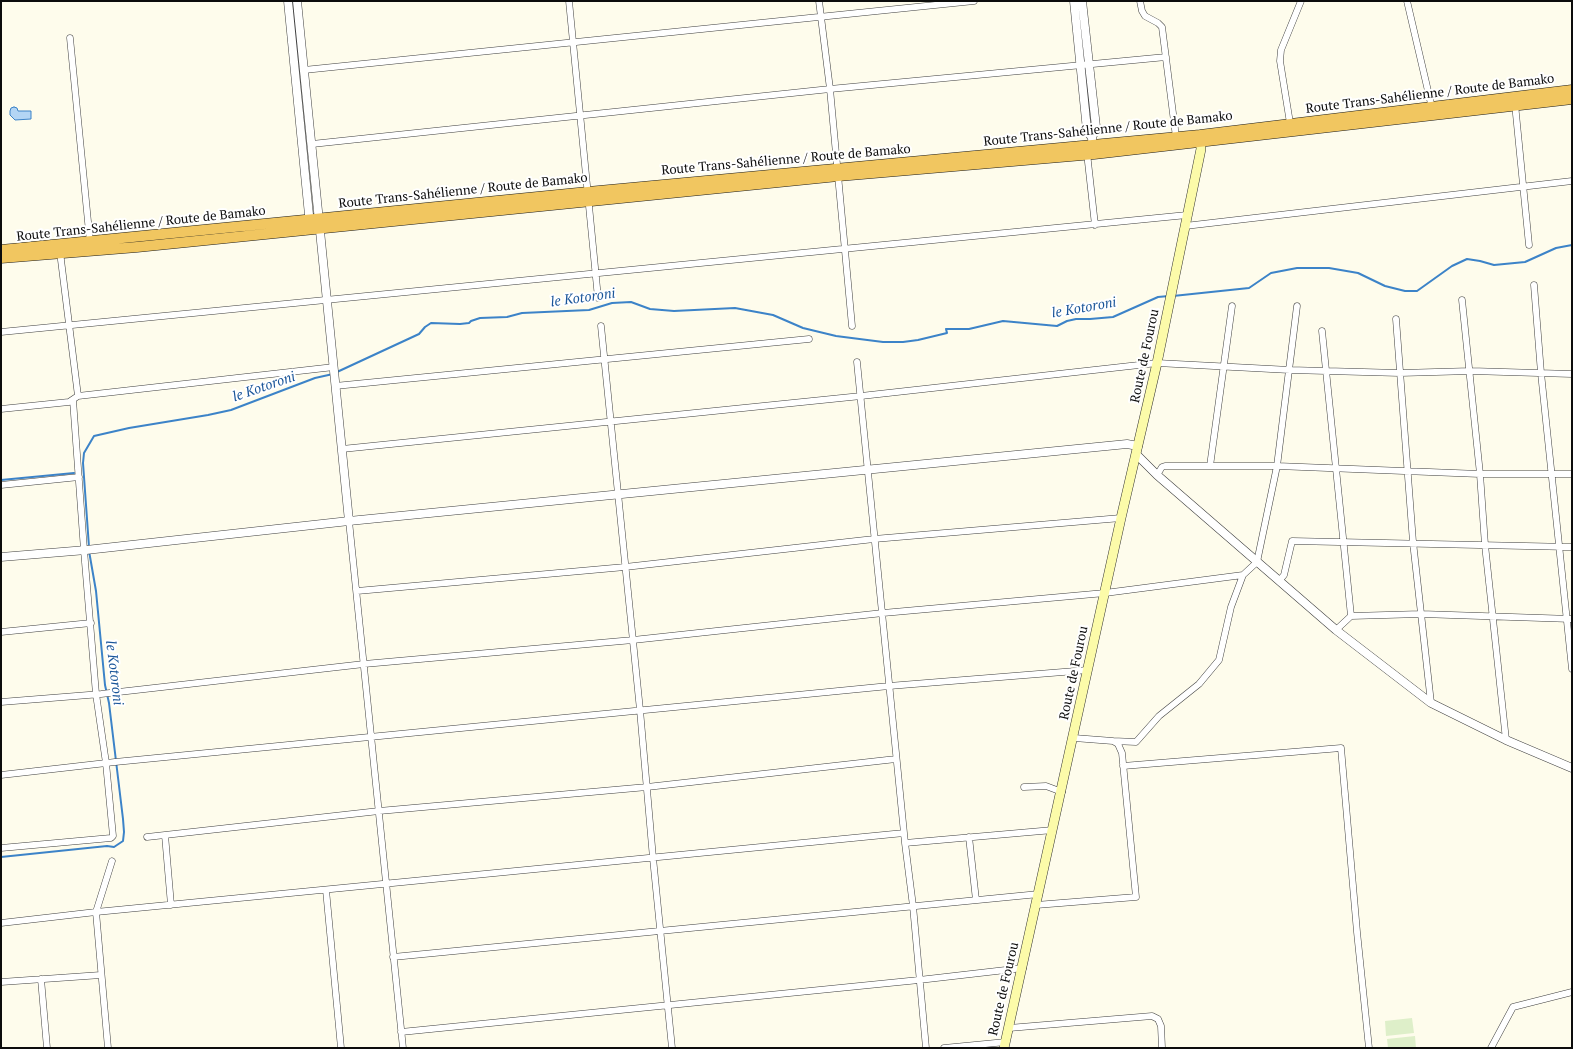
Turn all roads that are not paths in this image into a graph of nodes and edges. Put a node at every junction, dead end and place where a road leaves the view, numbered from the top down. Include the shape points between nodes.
1 (288, 1) edge
2 (297, 1) edge
3 (569, 1) edge
4 (819, 1) edge
5 (974, 1) edge
6 (1074, 1) edge
7 (1082, 1) edge
8 (1140, 1) edge
9 (1300, 1) edge
10 (1407, 1) edge
11 (820, 16) junction
12 (70, 38) dead end
13 (573, 43) junction
14 (1166, 57) junction
15 (1085, 65) junction
16 (304, 70) junction
17 (830, 89) junction
18 (1572, 90) edge
19 (1572, 99) edge
20 (1515, 101) junction
21 (1432, 110) junction
22 (580, 116) junction
23 (1290, 123) junction
24 (1176, 137) junction
25 (1201, 138) junction
26 (312, 144) junction
27 (1090, 147) junction
28 (838, 172) junction
29 (1572, 181) edge
30 (1523, 187) junction
31 (588, 196) junction
32 (1187, 215) junction
33 (315, 223) junction
34 (1095, 225) junction
35 (1185, 226) junction
36 (90, 242) junction
37 (1530, 245) dead end
38 (845, 249) junction
39 (1, 250) edge
40 (60, 252) junction
41 (1, 258) edge
42 (596, 273) junction
43 (1534, 285) dead end
44 (598, 298) dead end
45 (328, 300) junction
46 (1462, 300) dead end
47 (1232, 306) dead end
48 (1297, 306) dead end
49 (1396, 320) dead end
50 (68, 325) junction
51 (601, 326) dead end
52 (852, 326) dead end
53 (1322, 331) dead end
54 (1, 332) edge
55 (809, 339) dead end
56 (604, 360) junction
57 (857, 362) dead end
58 (1157, 363) junction
59 (334, 367) junction
60 (1223, 367) junction
61 (1290, 370) junction
62 (1327, 370) junction
63 (1471, 371) junction
64 (1400, 372) junction
65 (1541, 373) junction
66 (1572, 374) edge
67 (335, 383) junction
68 (861, 396) junction
69 (76, 398) junction
70 (1, 409) edge
71 (610, 420) junction
72 (342, 449) junction
73 (1137, 450) junction
74 (1210, 466) junction
75 (1277, 466) junction
76 (1336, 469) junction
77 (868, 470) junction
78 (1408, 471) junction
79 (1480, 474) junction
80 (1552, 474) junction
81 (1572, 474) edge
82 (1157, 475) junction
83 (79, 477) junction
84 (1, 484) edge
85 (617, 495) junction
86 (1121, 518) junction
87 (349, 521) junction
88 (874, 539) junction
89 (1344, 542) junction
90 (1413, 542) junction
91 (1485, 545) junction
92 (1559, 547) junction
93 (1572, 547) edge
94 (88, 549) junction
95 (1, 556) edge
96 (1257, 562) junction
97 (625, 567) junction
98 (1243, 575) junction
99 (1279, 581) junction
100 (357, 591) junction
101 (1105, 593) junction
102 (883, 613) junction
103 (1421, 614) junction
104 (1351, 616) junction
105 (1494, 616) junction
106 (1569, 618) edge
107 (91, 623) junction
108 (1336, 630) junction
109 (1, 632) edge
110 (633, 640) junction
111 (364, 664) junction
112 (1572, 669) edge
113 (1088, 670) junction
114 (889, 686) junction
115 (99, 694) junction
116 (1, 702) edge
117 (1431, 702) junction
118 (640, 710) junction
119 (371, 737) junction
120 (1074, 738) junction
121 (1506, 740) junction
122 (1113, 741) junction
123 (896, 759) junction
124 (106, 763) junction
125 (1123, 766) junction
126 (1572, 768) edge
127 (1, 775) edge
128 (647, 787) junction
129 (1024, 787) dead end
130 (1062, 792) junction
131 (379, 811) junction
132 (1053, 830) junction
133 (904, 833) junction
134 (165, 835) junction
135 (147, 837) dead end
136 (969, 837) junction
137 (905, 842) junction
138 (1, 848) edge
139 (653, 858) junction
140 (112, 861) dead end
141 (386, 885) junction
142 (326, 890) junction
143 (1039, 894) junction
144 (976, 900) junction
145 (172, 905) junction
146 (1036, 905) junction
147 (913, 906) junction
148 (96, 912) junction
149 (1, 923) edge
150 (660, 930) junction
151 (393, 957) junction
152 (1023, 968) junction
153 (101, 975) junction
154 (40, 979) junction
155 (919, 980) junction
156 (1, 982) edge
157 (1572, 992) edge
158 (668, 1005) junction
159 (1009, 1028) junction
160 (402, 1032) junction
161 (1005, 1045) edge
162 (47, 1048) edge
163 (108, 1048) edge
164 (340, 1048) edge
165 (403, 1048) edge
166 (672, 1048) edge
167 (926, 1048) edge
168 (944, 1048) edge
169 (1162, 1048) edge
170 (1368, 1048) edge
171 (1491, 1048) edge

1 - 33 street
2 - 16 street
3 - 13 street
4 - 11 street
5 - 11 street
6 - 15 street
7 - 15 street
8 - 14 street via 1145,16 1162,27
9 - 23 street via 1281,50 1280,61
10 - 21 street
11 - 13 street
11 - 17 street
12 - 36 street
13 - 16 street
13 - 22 street
14 - 15 street
14 - 24 street
15 - 17 street
15 - 27 street via 1096,127
16 - 26 street
17 - 22 street
17 - 28 street
18 - 20 highway, Route Trans-Sahélienne / Route de Bamako
19 - 20 highway, Route Trans-Sahélienne / Route de Bamako
20 - 21 highway, Route Trans-Sahélienne / Route de Bamako
20 - 30 street
21 - 23 highway, Route Trans-Sahélienne / Route de Bamako
21 - 25 highway, Route Trans-Sahélienne / Route de Bamako
22 - 26 street
22 - 31 street
23 - 25 highway, Route Trans-Sahélienne / Route de Bamako
24 - 25 highway, Route Trans-Sahélienne / Route de Bamako
24 - 27 highway, Route Trans-Sahélienne / Route de Bamako
25 - 27 highway, Route Trans-Sahélienne / Route de Bamako
25 - 32 main road, Route de Fourou via 1202,148
26 - 33 street
27 - 28 highway, Route Trans-Sahélienne / Route de Bamako
27 - 34 street
28 - 31 highway, Route Trans-Sahélienne / Route de Bamako
28 - 38 street
29 - 30 street
30 - 35 street
30 - 37 street
31 - 33 highway, Route Trans-Sahélienne / Route de Bamako
31 - 42 street
32 - 34 street
32 - 35 main road, Route de Fourou
33 - 36 highway, Route Trans-Sahélienne / Route de Bamako
33 - 40 highway, Route Trans-Sahélienne / Route de Bamako via 137,246
33 - 45 street
34 - 38 street
35 - 58 main road, Route de Fourou
36 - 39 highway, Route Trans-Sahélienne / Route de Bamako
38 - 42 street
38 - 52 street
40 - 41 highway, Route Trans-Sahélienne / Route de Bamako
40 - 50 street
42 - 44 street
42 - 45 street
43 - 65 street
45 - 50 street
45 - 59 street
46 - 63 street
47 - 60 street
48 - 61 street
49 - 64 street
50 - 54 street
50 - 69 street
51 - 56 street
53 - 62 street
55 - 56 street
56 - 67 street
56 - 71 street
57 - 68 street
58 - 60 street
58 - 68 street
58 - 73 main road, Route de Fourou
59 - 67 street
59 - 69 street
60 - 61 street
60 - 74 street
61 - 62 street
61 - 75 street
62 - 64 street
62 - 76 street
63 - 64 street
63 - 65 street
63 - 79 street
64 - 78 street
65 - 66 street
65 - 80 street
67 - 72 street
68 - 71 street
68 - 77 street
69 - 70 street via 69,402
69 - 83 street
71 - 72 street
71 - 85 street
72 - 87 street
73 - 77 street via 1127,444
73 - 82 street
73 - 86 main road, Route de Fourou
74 - 75 street
74 - 82 street via 1165,466
75 - 76 street
75 - 96 street
76 - 78 street
76 - 89 street
77 - 85 street
77 - 88 street
78 - 79 street
78 - 90 street
79 - 80 street
79 - 91 street
80 - 81 street
80 - 92 street
82 - 96 street
83 - 84 street
83 - 94 street
85 - 87 street
85 - 97 street
86 - 88 street
86 - 101 main road, Route de Fourou
87 - 94 street
87 - 100 street
88 - 97 street
88 - 102 street
89 - 90 street
89 - 99 street via 1292,541 1284,575
89 - 104 street
90 - 91 street
90 - 103 street
91 - 92 street
91 - 105 street
92 - 93 street
92 - 106 street
94 - 95 street
94 - 107 street
96 - 98 street
96 - 99 street
97 - 100 street
97 - 110 street
98 - 101 street
98 - 122 street via 1231,607 1219,660 1199,684 1159,716 1136,742
99 - 108 street
100 - 111 street
101 - 102 street
101 - 113 main road, Route de Fourou
102 - 110 street
102 - 114 street
103 - 104 street
103 - 105 street
103 - 117 street
104 - 108 street
105 - 106 street
105 - 121 street
106 - 112 street
107 - 109 street
107 - 115 street
108 - 117 street
110 - 111 street
110 - 118 street
111 - 115 street
111 - 119 street
113 - 114 street
113 - 120 main road, Route de Fourou
114 - 118 street
114 - 123 street
115 - 116 street
115 - 124 street
117 - 121 street
118 - 119 street
118 - 128 street
119 - 124 street
119 - 131 street
120 - 122 street
120 - 130 main road, Route de Fourou
121 - 126 street
122 - 125 street via 1118,744 1122,753
123 - 128 street
123 - 133 street
124 - 127 street
124 - 138 street via 113,834 111,838
125 - 146 street via 1136,897
125 - 170 street via 1340,748
128 - 131 street
128 - 139 street
129 - 130 street via 1046,786
130 - 132 main road, Route de Fourou
131 - 134 street
131 - 141 street
132 - 136 street
132 - 143 main road, Route de Fourou
133 - 137 street
133 - 139 street
134 - 135 street
134 - 145 street
136 - 137 street
136 - 144 street
137 - 147 street
139 - 141 street
139 - 150 street
140 - 148 street
141 - 142 street
141 - 151 street
142 - 145 street
142 - 164 street
143 - 144 street
143 - 146 main road, Route de Fourou
144 - 147 street
145 - 148 street
146 - 152 main road, Route de Fourou
147 - 150 street
147 - 155 street
148 - 149 street
148 - 153 street
150 - 151 street
150 - 158 street
151 - 160 street
152 - 155 street
152 - 159 main road, Route de Fourou
153 - 154 street
153 - 163 street
154 - 156 street
154 - 162 street
155 - 158 street
155 - 167 street
157 - 171 street via 1514,1007
158 - 160 street
158 - 166 street
159 - 161 main road, Route de Fourou
159 - 169 street via 1152,1016 1158,1019
160 - 165 street
161 - 168 street

